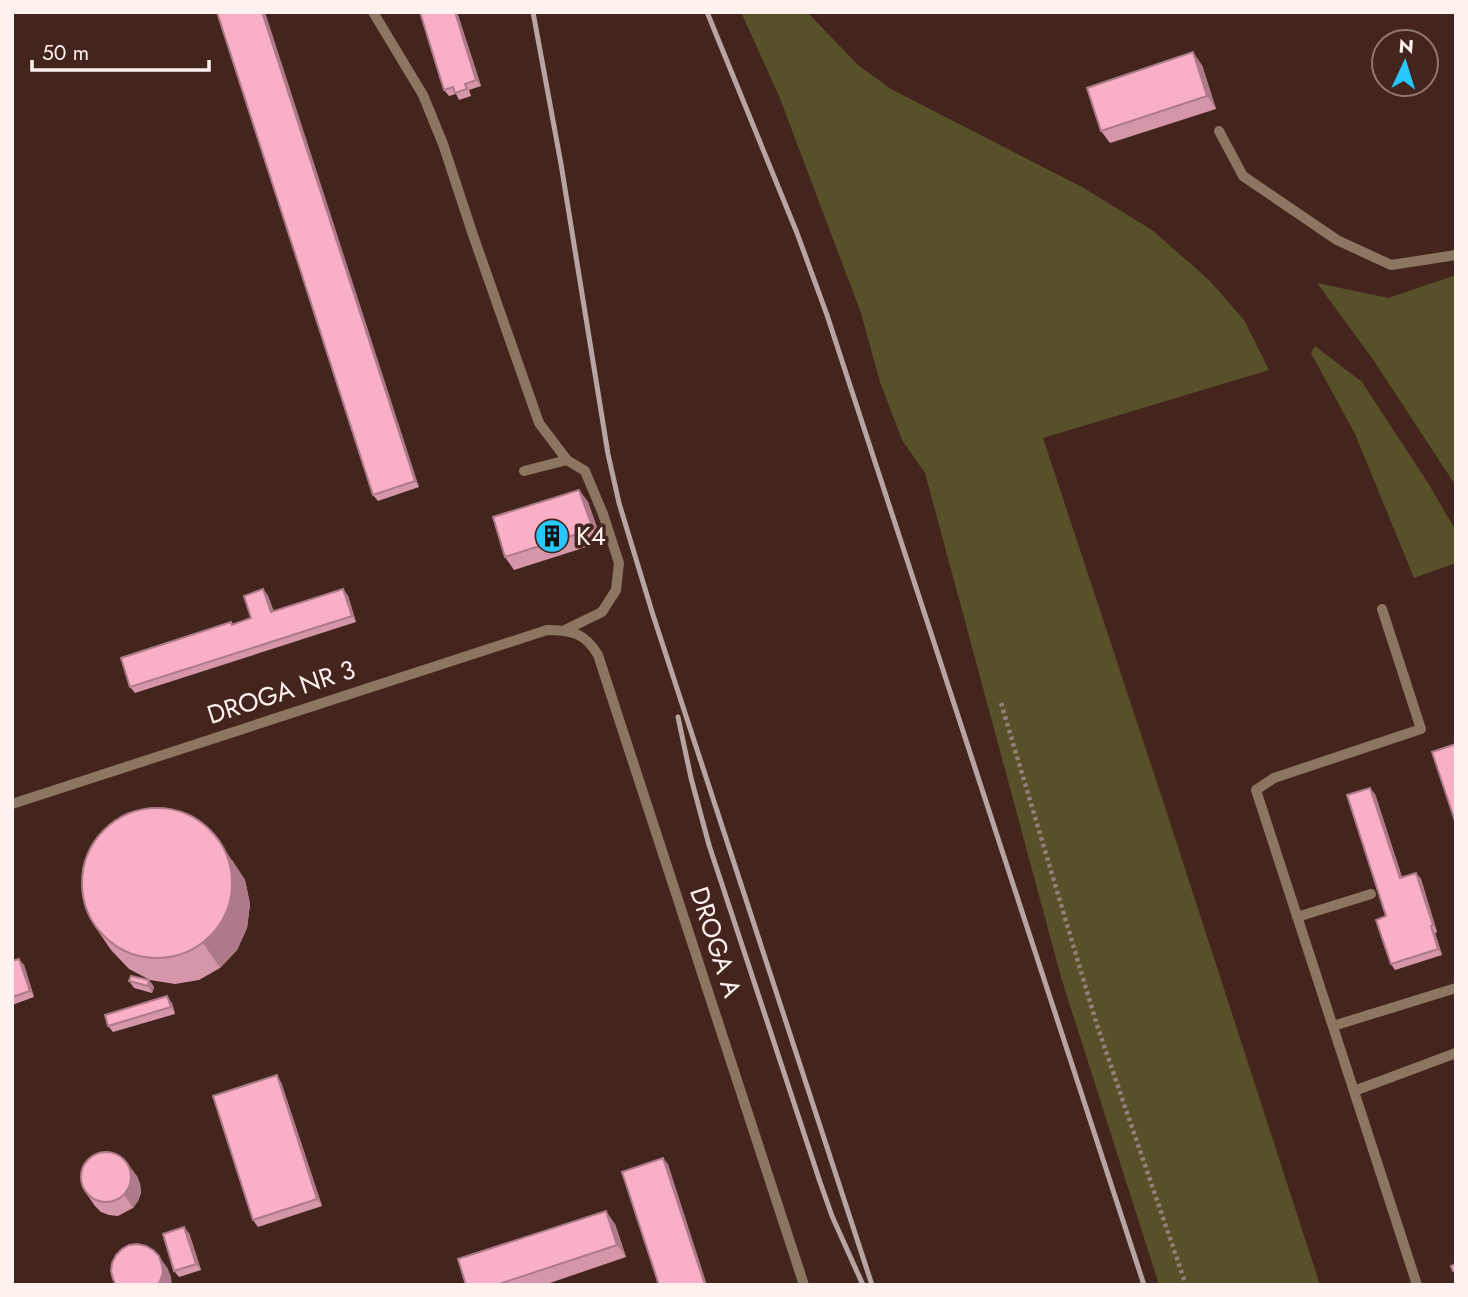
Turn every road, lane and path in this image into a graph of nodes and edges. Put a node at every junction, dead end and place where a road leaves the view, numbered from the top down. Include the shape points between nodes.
1 (373, 12) edge
2 (1219, 131) dead end
3 (1456, 255) edge
4 (567, 460) junction
5 (524, 471) dead end
6 (1382, 609) dead end
7 (565, 630) junction
8 (1001, 703) dead end
9 (12, 804) edge
10 (1371, 894) dead end
11 (1297, 917) junction
12 (1456, 988) edge
13 (1333, 1026) junction
14 (1456, 1053) edge
15 (1354, 1090) junction
16 (804, 1285) edge
17 (1186, 1285) edge
18 (1417, 1285) edge

1 - 4 lane, DROGA NR 3 via 422,95 540,423
2 - 3 lane via 1243,176 1337,240 1391,265
4 - 5 lane
4 - 7 lane, DROGA NR 3 via 585,471 619,563 617,590 602,612
6 - 11 lane via 1422,729 1274,778 1256,790
7 - 9 lane, DROGA NR 3 via 535,633
7 - 16 lane, DROGA A via 582,636 598,655
8 - 17 path via 1096,1022
10 - 11 lane
11 - 13 lane
12 - 13 lane
13 - 15 lane
14 - 15 lane
15 - 18 lane

